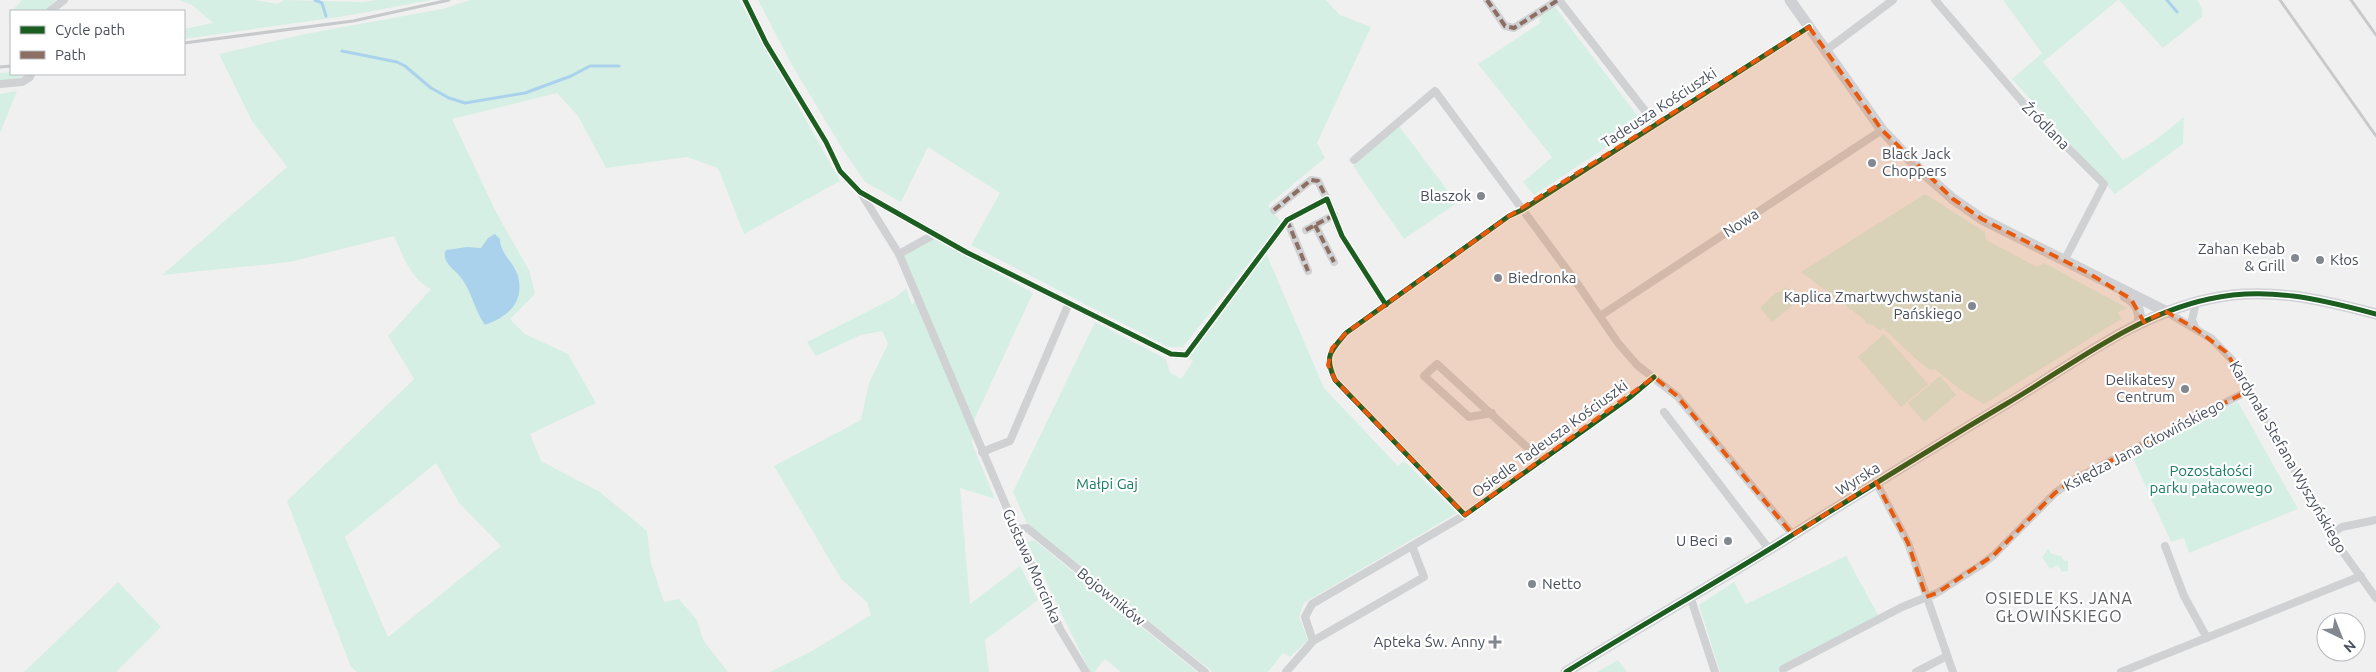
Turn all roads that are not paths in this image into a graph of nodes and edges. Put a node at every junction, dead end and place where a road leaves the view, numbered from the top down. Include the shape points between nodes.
1 (64, 0) edge
2 (745, 0) edge
3 (1486, 0) edge
4 (1559, 0) edge
5 (1790, 0) edge
6 (1893, 0) edge
7 (1935, 0) edge
8 (51, 10) edge
9 (1809, 27) junction
10 (1825, 51) junction
11 (31, 75) edge
12 (0, 84) edge
13 (1656, 125) junction
14 (1882, 130) junction
15 (1354, 160) dead end
16 (860, 192) junction
17 (1327, 199) junction
18 (1274, 210) dead end
19 (1522, 210) junction
20 (1334, 216) junction
21 (1287, 220) junction
22 (1316, 225) junction
23 (1306, 230) dead end
24 (935, 234) junction
25 (899, 254) junction
26 (2064, 261) junction
27 (1334, 262) dead end
28 (1308, 271) dead end
29 (2090, 274) junction
30 (2196, 302) junction
31 (1069, 303) junction
32 (1386, 305) junction
33 (2165, 311) junction
34 (2376, 314) edge
35 (1600, 316) junction
36 (2140, 324) junction
37 (2196, 329) junction
38 (1654, 377) junction
39 (2250, 390) junction
40 (1664, 412) dead end
41 (1492, 413) junction
42 (983, 454) junction
43 (1542, 460) junction
44 (1876, 482) junction
45 (1465, 515) junction
46 (2376, 520) edge
47 (1016, 529) junction
48 (2330, 534) junction
49 (1793, 535) junction
50 (1412, 546) junction
51 (2165, 546) dead end
52 (1769, 549) junction
53 (2361, 576) junction
54 (1690, 596) junction
55 (1926, 597) junction
56 (2376, 598) edge
57 (2207, 638) junction
58 (1314, 641) junction
59 (1947, 656) junction
60 (1782, 669) dead end
61 (1086, 672) edge
62 (1205, 672) edge
63 (1286, 672) edge
64 (1566, 672) edge
65 (1715, 672) edge
66 (1916, 672) edge
67 (1953, 672) edge
68 (2121, 672) edge

1 - 8 street
2 - 16 street via 766,43 840,171
3 - 4 street via 1505,26 1514,28
4 - 13 street
5 - 9 street
6 - 10 street
7 - 26 street, Źródlana via 2024,105 2104,184
9 - 10 street
9 - 13 street, Tadeusza Kościuszki
10 - 14 street
11 - 12 street via 22,82
13 - 19 street, Tadeusza Kościuszki
14 - 26 street via 1952,199 1982,219
14 - 35 street, Nowa
15 - 19 street, Osiedle Tadeusza Kościuszki via 1434,91
16 - 24 street
16 - 25 street, Gustawa Morcinka
17 - 18 street via 1318,181 1311,180
17 - 20 street
17 - 21 street
19 - 32 street, Osiedle Tadeusza Kościuszki via 1509,216
19 - 35 street, Osiedle Tadeusza Kościuszki
20 - 22 street
20 - 32 street via 1342,236
21 - 28 street
21 - 31 street via 1186,355 1171,354
22 - 23 street
22 - 27 street
24 - 25 street
24 - 31 street
25 - 42 street, Gustawa Morcinka
26 - 29 street
29 - 33 street
29 - 36 street via 2132,299 2141,314
30 - 33 street, Wyrska
30 - 34 street, Wyrska via 2253,293 2293,294
30 - 37 street via 2192,320
31 - 42 street via 1010,441
32 - 45 street, Osiedle Tadeusza Kościuszki via 1346,333 1332,348 1328,365 1334,380
33 - 36 street, Wyrska
33 - 37 street, Kardynała Stefana Wyszyńskiego
35 - 38 street, Osiedle Tadeusza Kościuszki via 1637,365
36 - 44 street, Wyrska
37 - 39 street, Kardynała Stefana Wyszyńskiego via 2226,352
38 - 43 street, Osiedle Tadeusza Kościuszki
38 - 49 street via 1677,396
39 - 48 street, Kardynała Stefana Wyszyńskiego
39 - 55 street, Księdza Jana Głowińskiego via 2073,480 2055,493 1994,555
40 - 52 street
41 - 41 street via 1437,364 1424,376 1469,416
41 - 43 street
42 - 47 street, Gustawa Morcinka
43 - 45 street, Osiedle Tadeusza Kościuszki
44 - 49 street, Wyrska
44 - 55 street via 1908,543
45 - 50 street
46 - 48 street via 2342,527
47 - 61 street, Gustawa Morcinka via 1060,629
47 - 62 street, Bojowników via 1027,528
48 - 53 street, Kardynała Stefana Wyszyńskiego
49 - 52 street, Wyrska
50 - 58 street via 1312,604 1305,617
50 - 58 street via 1424,577
51 - 57 street via 2184,596
52 - 54 street, Wyrska
53 - 56 street, Kardynała Stefana Wyszyńskiego
53 - 57 street
54 - 64 street, Wyrska
54 - 65 street
55 - 59 street
55 - 60 street, Księdza Jana Głowińskiego
57 - 68 street
58 - 63 street
59 - 66 street
59 - 67 street

